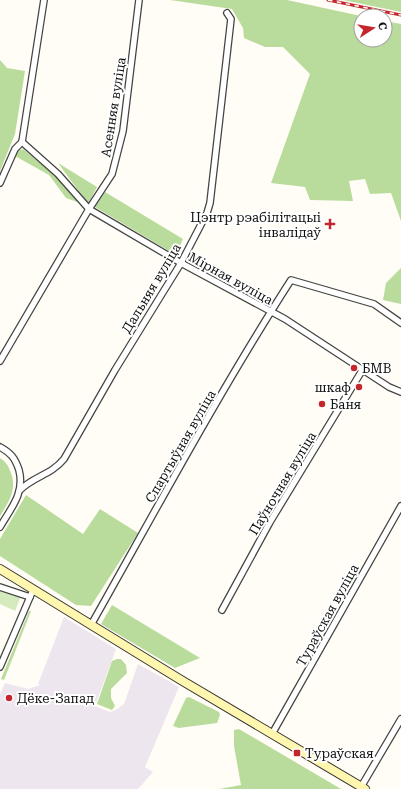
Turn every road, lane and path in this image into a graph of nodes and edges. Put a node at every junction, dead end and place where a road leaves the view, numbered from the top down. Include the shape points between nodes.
1 (44, 0) edge
2 (139, 0) edge
3 (227, 13) dead end
4 (22, 142) junction
5 (0, 183) edge
6 (89, 210) junction
7 (181, 263) junction
8 (270, 312) junction
9 (401, 323) edge
10 (0, 361) edge
11 (363, 369) junction
12 (401, 392) edge
13 (0, 447) edge
14 (20, 490) junction
15 (401, 506) edge
16 (0, 527) edge
17 (0, 569) edge
18 (0, 587) edge
19 (31, 593) junction
20 (222, 610) dead end
21 (91, 625) junction
22 (0, 667) edge
23 (401, 719) edge
24 (272, 734) junction
25 (363, 788) edge

1 - 4 street
2 - 6 street, Асенняя вуліца via 118,155 112,174
3 - 7 street, Дальняя вуліца via 231,19 210,203
4 - 5 street via 15,149
4 - 6 street, Мірная вуліца via 58,174
6 - 7 street, Мірная вуліца
6 - 10 street, Асенняя вуліца
7 - 8 street, Мірная вуліца
7 - 14 street, Дальняя вуліца via 114,370 64,459 54,470
8 - 9 street, Спартыўная вуліца via 291,280 374,304
8 - 11 street, Мірная вуліца
8 - 21 street, Спартыўная вуліца
11 - 12 street, Мірная вуліца
11 - 20 street, Паўночная вуліца via 270,522
13 - 14 street via 14,458 21,481
14 - 16 street
15 - 24 street, Тураўская вуліца
17 - 19 main road
18 - 19 street
19 - 21 main road
19 - 22 street
21 - 24 main road
23 - 25 street
24 - 25 main road

